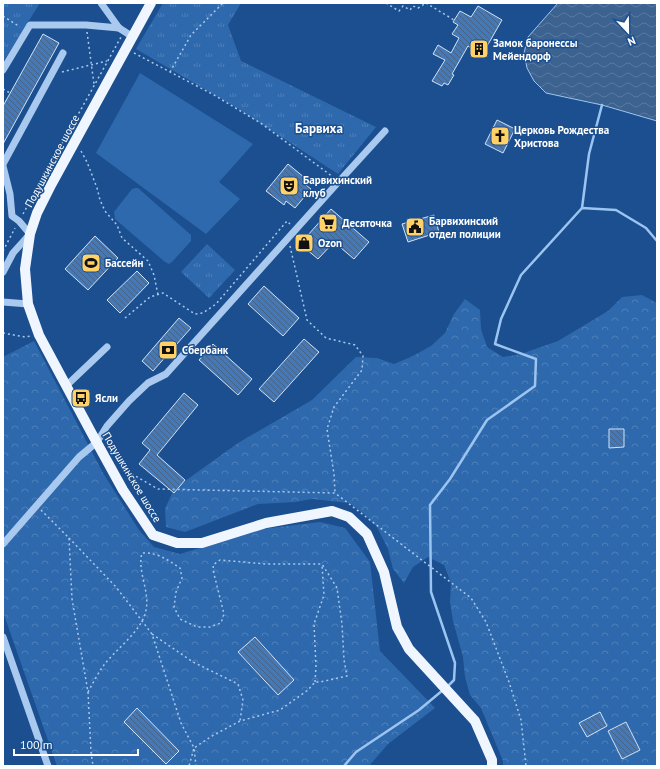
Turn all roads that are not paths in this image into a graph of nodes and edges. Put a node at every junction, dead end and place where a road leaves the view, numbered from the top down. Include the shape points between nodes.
1 (101, 3) edge
2 (152, 3) edge
3 (121, 30) junction
4 (133, 37) junction
5 (63, 53) dead end
6 (3, 70) edge
7 (385, 131) dead end
8 (3, 165) edge
9 (30, 234) junction
10 (3, 272) edge
11 (3, 302) edge
12 (28, 304) junction
13 (107, 347) dead end
14 (66, 386) junction
15 (97, 442) junction
16 (3, 544) edge
17 (3, 637) edge
18 (48, 766) edge
19 (492, 766) edge

1 - 3 street
2 - 4 main road, Подушкинское шоссе
3 - 4 street
3 - 6 street via 86,25 30,25
4 - 9 main road, Подушкинское шоссе via 37,212
5 - 8 street
7 - 15 street via 166,374 148,383 129,401
8 - 9 street via 12,216
9 - 10 street via 13,253
9 - 12 main road, Подушкинское шоссе via 25,269
11 - 12 street
12 - 14 main road, Подушкинское шоссе via 39,335
13 - 14 street
14 - 15 main road, Подушкинское шоссе
15 - 16 street via 79,457
15 - 19 main road, Подушкинское шоссе via 123,490 153,535 177,543 202,543 266,523 332,511 349,517 367,534 384,572 397,627 409,648 475,721 492,760
17 - 18 street

